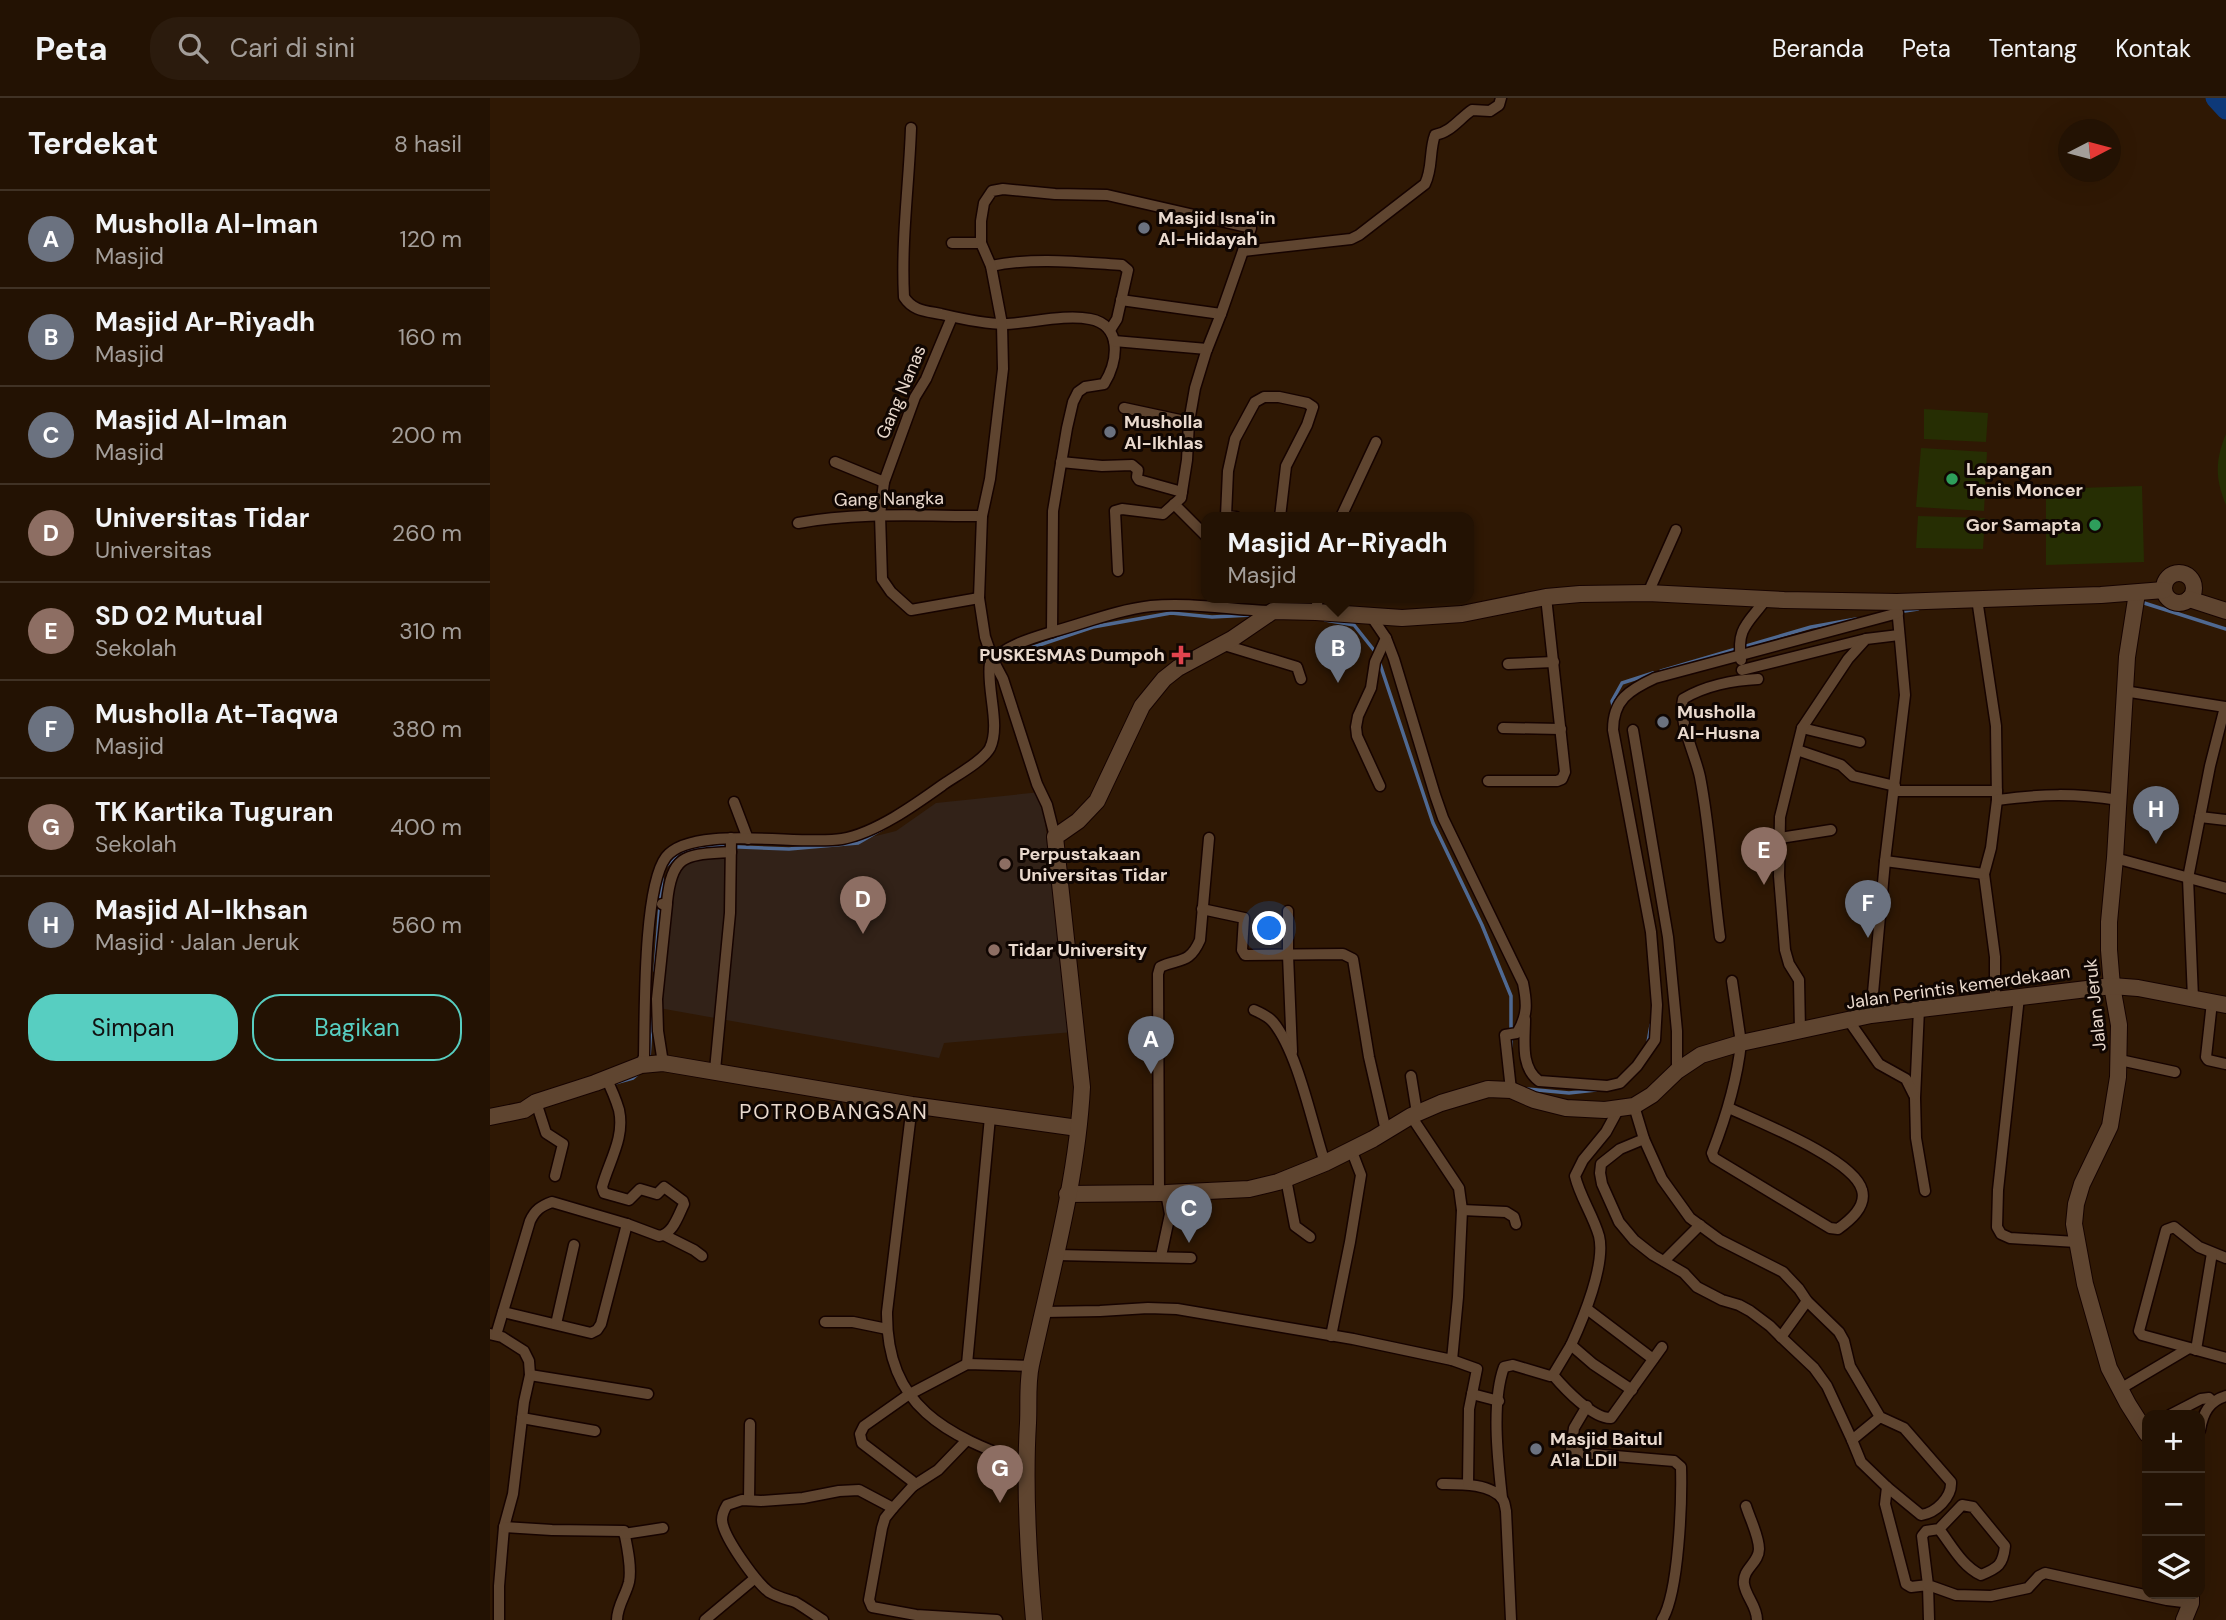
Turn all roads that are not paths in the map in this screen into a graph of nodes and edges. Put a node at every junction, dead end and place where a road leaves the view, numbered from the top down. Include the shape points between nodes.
1 (1501, 98) edge
2 (911, 128) dead end
3 (953, 243) dead end
4 (981, 243) junction
5 (1243, 251) junction
6 (991, 265) junction
7 (1121, 300) junction
8 (1222, 314) junction
9 (953, 317) junction
10 (1002, 324) junction
11 (1112, 335) junction
12 (1207, 349) junction
13 (1124, 408) dead end
14 (1189, 422) junction
15 (1376, 442) dead end
16 (835, 462) dead end
17 (1061, 462) junction
18 (884, 482) junction
19 (1182, 492) junction
20 (1174, 504) junction
21 (1226, 512) edge
22 (1281, 512) edge
23 (1343, 512) edge
24 (880, 515) junction
25 (982, 516) junction
26 (798, 523) dead end
27 (1676, 530) dead end
28 (1201, 531) edge
29 (1118, 571) dead end
30 (2165, 590) junction
31 (1648, 593) junction
32 (2191, 595) junction
33 (1546, 597) junction
34 (979, 598) junction
35 (1766, 599) junction
36 (2137, 599) junction
37 (2226, 600) edge
38 (1248, 603) edge
39 (1317, 605) edge
40 (1977, 605) junction
41 (1897, 611) junction
42 (2226, 611) edge
43 (1371, 616) junction
44 (1249, 618) junction
45 (1052, 632) junction
46 (1899, 633) junction
47 (1386, 638) junction
48 (1866, 639) junction
49 (1221, 644) junction
50 (993, 660) junction
51 (1554, 662) junction
52 (1508, 664) dead end
53 (1741, 666) junction
54 (1301, 679) dead end
55 (1758, 679) dead end
56 (2124, 691) junction
57 (2226, 707) edge
58 (1503, 728) dead end
59 (1802, 728) junction
60 (1561, 729) junction
61 (1633, 730) dead end
62 (1860, 742) dead end
63 (1797, 750) junction
64 (1488, 781) dead end
65 (1380, 786) dead end
66 (1895, 789) junction
67 (1997, 796) junction
68 (2119, 800) junction
69 (734, 802) dead end
70 (2200, 817) junction
71 (2226, 820) edge
72 (1831, 830) dead end
73 (1055, 837) junction
74 (1209, 838) dead end
75 (1780, 838) junction
76 (748, 839) junction
77 (731, 845) junction
78 (2115, 858) junction
79 (1885, 860) junction
80 (1984, 874) junction
81 (2188, 878) junction
82 (2226, 888) edge
83 (660, 904) junction
84 (1202, 909) junction
85 (1289, 911) dead end
86 (1720, 937) dead end
87 (1288, 955) junction
88 (1732, 981) dead end
89 (2112, 986) junction
90 (2019, 997) junction
91 (2193, 998) junction
92 (1995, 1000) junction
93 (2219, 1003) edge
94 (1919, 1009) junction
95 (1254, 1010) dead end
96 (1871, 1015) junction
97 (1525, 1019) junction
98 (1849, 1021) junction
99 (1800, 1031) junction
100 (1741, 1043) junction
101 (1292, 1060) junction
102 (2120, 1060) junction
103 (652, 1064) junction
104 (2226, 1064) edge
105 (715, 1070) junction
106 (1676, 1071) junction
107 (2175, 1072) dead end
108 (1411, 1076) dead end
109 (608, 1084) junction
110 (1511, 1090) junction
111 (1915, 1098) junction
112 (912, 1105) junction
113 (1626, 1107) junction
114 (1730, 1108) junction
115 (538, 1109) junction
116 (1414, 1114) junction
117 (490, 1117) edge
118 (990, 1117) junction
119 (1078, 1128) junction
120 (1386, 1131) junction
121 (1644, 1139) junction
122 (1351, 1149) junction
123 (1325, 1163) junction
124 (555, 1176) dead end
125 (1286, 1179) junction
126 (1925, 1191) dead end
127 (1163, 1193) junction
128 (1067, 1194) junction
129 (1462, 1210) junction
130 (627, 1224) junction
131 (1516, 1224) dead end
132 (1700, 1225) junction
133 (664, 1235) junction
134 (1310, 1237) dead end
135 (2076, 1242) junction
136 (574, 1245) dead end
137 (2212, 1253) junction
138 (1057, 1255) junction
139 (702, 1256) dead end
140 (1161, 1256) junction
141 (1191, 1258) dead end
142 (2226, 1258) edge
143 (1664, 1261) junction
144 (1807, 1301) junction
145 (1587, 1309) junction
146 (503, 1312) junction
147 (1044, 1312) junction
148 (825, 1322) dead end
149 (555, 1324) junction
150 (887, 1329) junction
151 (493, 1334) edge
152 (1331, 1336) junction
153 (1781, 1337) junction
154 (1571, 1345) junction
155 (1662, 1346) dead end
156 (2193, 1349) junction
157 (2226, 1358) edge
158 (1653, 1359) junction
159 (1452, 1360) junction
160 (967, 1364) junction
161 (1031, 1366) junction
162 (530, 1375) junction
163 (1553, 1375) junction
164 (1632, 1390) junction
165 (2119, 1390) junction
166 (648, 1394) dead end
167 (1472, 1394) junction
168 (908, 1395) junction
169 (2226, 1396) edge
170 (1499, 1401) junction
171 (2212, 1401) junction
172 (1587, 1406) junction
173 (2180, 1410) edge
174 (2205, 1415) edge
175 (1880, 1417) junction
176 (522, 1418) junction
177 (750, 1424) dead end
178 (2142, 1424) edge
179 (594, 1431) dead end
180 (1852, 1440) junction
181 (966, 1441) junction
182 (1026, 1464) junction
183 (1468, 1483) junction
184 (1441, 1484) dead end
185 (913, 1486) junction
186 (1887, 1488) junction
187 (1502, 1498) junction
188 (749, 1500) junction
189 (1746, 1506) dead end
190 (893, 1508) junction
191 (504, 1527) junction
192 (663, 1528) dead end
193 (1939, 1529) junction
194 (624, 1534) junction
195 (754, 1579) junction
196 (1928, 1585) junction
197 (2142, 1594) edge
198 (2162, 1599) edge
199 (2191, 1599) edge
200 (898, 1616) edge
201 (499, 1620) edge
202 (617, 1620) edge
203 (705, 1620) edge
204 (822, 1620) edge
205 (997, 1620) edge
206 (1034, 1620) edge
207 (1511, 1620) edge
208 (1662, 1620) edge
209 (1757, 1620) edge
210 (1928, 1620) edge
211 (2184, 1620) edge

1 - 5 street via 1490,111 1472,110 1455,126 1435,135 1425,184 1359,235
2 - 9 street via 904,206 904,298 916,309
3 - 4 street
4 - 5 street via 984,203 992,191 1003,189 1107,195 1251,228
4 - 6 street
5 - 8 street
6 - 7 street via 1047,260 1122,265 1128,270
6 - 10 street
7 - 8 street
7 - 11 street
8 - 12 street
9 - 10 street
9 - 18 street, Gang Nanas via 915,397
10 - 11 street via 1091,319
10 - 25 street via 1001,400
11 - 12 street
11 - 17 street via 1115,359 1111,373 1104,384 1078,392
12 - 14 street
13 - 14 street
14 - 19 street
15 - 23 street
16 - 18 street
17 - 19 street via 1132,465 1139,480
17 - 45 street via 1053,511
18 - 24 street, Gang Nanas
19 - 20 street
20 - 28 street
20 - 29 street via 1163,514 1115,511
21 - 22 street via 1235,439 1255,402 1273,397 1313,407 1286,466
24 - 25 street, Gang Nangka
24 - 26 street, Gang Nangka
24 - 34 street, Gang Nanas via 883,583 907,609
25 - 34 street
27 - 31 street
30 - 32 street via 2176,603
30 - 32 street via 2168,578 2178,573 2190,578
30 - 36 street
31 - 33 street
31 - 35 street
32 - 37 street
32 - 42 street
33 - 43 street via 1462,614
33 - 51 street
34 - 50 street
35 - 41 street
35 - 53 street via 1740,636
36 - 40 street
36 - 56 street, Jalan Jeruk
38 - 44 street
39 - 43 street
39 - 44 street
40 - 41 street
40 - 67 street via 1996,726
41 - 46 street
41 - 53 street
43 - 47 street
44 - 45 street via 1194,606 1153,606 1126,609
44 - 49 street
45 - 50 street
46 - 48 street
46 - 66 street via 1905,695
47 - 65 street via 1356,727
47 - 97 street via 1443,818 1523,984
48 - 53 street
48 - 59 street
49 - 54 street via 1297,667
49 - 73 street via 1174,671 1152,692 1097,801
50 - 73 street
50 - 76 street via 989,667 992,741 985,754 964,770 911,807 860,834 821,842
51 - 52 street
51 - 60 street
53 - 55 street
53 - 86 street via 1683,699 1681,707 1700,779
53 - 97 street via 1655,678 1629,692 1613,717 1614,743 1651,932 1655,1040 1620,1083 1539,1081 1532,1076 1525,1057
56 - 57 street
56 - 68 street, Jalan Jeruk
57 - 70 street
58 - 60 street
59 - 62 street
59 - 63 street
60 - 64 street via 1562,779
61 - 106 street via 1668,937
63 - 66 street
63 - 75 street via 1780,817
66 - 67 street
66 - 79 street
67 - 68 street via 2078,794
67 - 80 street
68 - 78 street, Jalan Jeruk
69 - 76 street
70 - 71 street
70 - 81 street
72 - 75 street
73 - 119 street via 1081,1076
74 - 84 street
75 - 99 street via 1785,950 1799,980
76 - 77 street
77 - 83 street via 683,860
77 - 105 street via 730,913
78 - 81 street
78 - 89 street, Jalan Jeruk via 2109,931
79 - 80 street
79 - 96 street
80 - 92 street via 1995,957
81 - 82 street
81 - 91 street
83 - 103 street via 658,1031
83 - 103 street via 644,992 644,1056
84 - 87 street via 1244,918 1245,955
84 - 127 street via 1196,950 1183,962 1160,967 1158,974
85 - 87 street
87 - 101 street
87 - 120 street via 1343,954 1353,959
88 - 100 street
89 - 90 street, Jalan Perintis kemerdekaan
89 - 91 street, Jalan Perintis kemerdekaan
89 - 102 street, Jalan Jeruk
90 - 92 street, Jalan Perintis kemerdekaan
90 - 135 street via 1997,1227 2010,1238
91 - 93 street, Jalan Perintis kemerdekaan
92 - 94 street, Jalan Perintis kemerdekaan
93 - 104 street via 2206,1057
94 - 96 street, Jalan Perintis kemerdekaan
94 - 111 street
95 - 101 street via 1272,1021
96 - 98 street, Jalan Perintis kemerdekaan
97 - 110 street via 1511,1033
98 - 99 street, Jalan Perintis kemerdekaan
98 - 111 street via 1879,1064 1906,1079
99 - 100 street, Jalan Perintis kemerdekaan
100 - 106 street, Jalan Perintis kemerdekaan via 1701,1055
100 - 114 street
101 - 123 street
102 - 107 street
102 - 135 street, Jalan Jeruk via 2110,1126 2076,1204
103 - 105 street
103 - 109 street
105 - 112 street
106 - 113 street, Jalan Perintis kemerdekaan via 1652,1095
108 - 116 street
109 - 115 street
109 - 133 street via 621,1125 602,1190 629,1200 640,1189 657,1194 664,1187 684,1201
110 - 113 street via 1566,1108
110 - 116 street via 1488,1090
111 - 126 street
112 - 118 street
112 - 150 street
113 - 121 street
113 - 145 street via 1575,1176 1600,1239
114 - 114 street via 1833,1158 1862,1189 1859,1209 1838,1229 1830,1228 1714,1158
115 - 117 street
115 - 124 street via 546,1133 563,1144
116 - 120 street
116 - 129 street via 1454,1178
118 - 119 street
118 - 160 street
119 - 128 street
120 - 122 street
121 - 132 street via 1662,1179
121 - 143 street via 1610,1156 1601,1164 1600,1173 1619,1222 1634,1240
122 - 123 street
122 - 152 street via 1361,1175
123 - 125 street
125 - 127 street via 1250,1189
125 - 134 street via 1295,1226
127 - 128 street
127 - 140 street via 1170,1214
128 - 138 street
129 - 131 street via 1506,1212
129 - 159 street
130 - 133 street
130 - 146 street via 552,1202 542,1206 530,1221
130 - 149 street via 597,1330 591,1333
132 - 143 street
132 - 144 street via 1783,1272
133 - 139 street
135 - 165 street, Jalan Jeruk
136 - 149 street
137 - 142 street
137 - 156 street
137 - 156 street via 2174,1227 2166,1230 2139,1331
138 - 140 street
138 - 147 street
140 - 141 street
143 - 153 street via 1697,1287 1750,1311
144 - 153 street
144 - 175 street via 1839,1332 1850,1366
145 - 154 street
145 - 158 street
146 - 149 street
146 - 151 street
147 - 152 street via 1177,1308
147 - 161 street
148 - 150 street
150 - 168 street via 896,1371
151 - 162 street via 524,1351
152 - 159 street
153 - 180 street via 1827,1386
154 - 163 street
154 - 164 street
155 - 158 street
156 - 157 street
156 - 165 street
158 - 164 street
159 - 167 street via 1477,1369
160 - 161 street
160 - 168 street
161 - 182 street
162 - 166 street
162 - 176 street
163 - 170 street via 1506,1365
163 - 172 street
164 - 172 street via 1611,1418
165 - 178 street, Jalan Jeruk
167 - 170 street
167 - 183 street
168 - 181 street
168 - 185 street via 864,1426 860,1439
169 - 171 street
170 - 187 street
171 - 173 street via 2201,1399
171 - 174 street
172 - 208 street via 1574,1428 1571,1450 1674,1461 1681,1467 1678,1543 1669,1609
175 - 180 street
175 - 186 street via 1904,1428 1952,1488 1927,1515
176 - 179 street
176 - 191 street via 513,1494
177 - 188 street
180 - 186 street via 1861,1462
181 - 182 street
181 - 185 street via 938,1470
182 - 206 street
183 - 184 street
183 - 187 street
185 - 190 street
186 - 196 street via 1885,1504 1906,1584
187 - 207 street
188 - 190 street via 859,1490
188 - 195 street via 727,1505 722,1523
189 - 209 street via 1759,1548 1744,1575 1744,1586
190 - 200 street via 882,1528 869,1600 872,1607
191 - 194 street
191 - 201 street
192 - 194 street
193 - 193 street via 1962,1505 1973,1507 2005,1546 2004,1559 1981,1575 1963,1561
193 - 196 street via 1922,1536
194 - 202 street via 630,1575
195 - 203 street
195 - 204 street via 772,1594
196 - 197 street via 1956,1595 1991,1596 2028,1588 2045,1573
196 - 210 street
198 - 199 street
199 - 211 street
200 - 205 street

